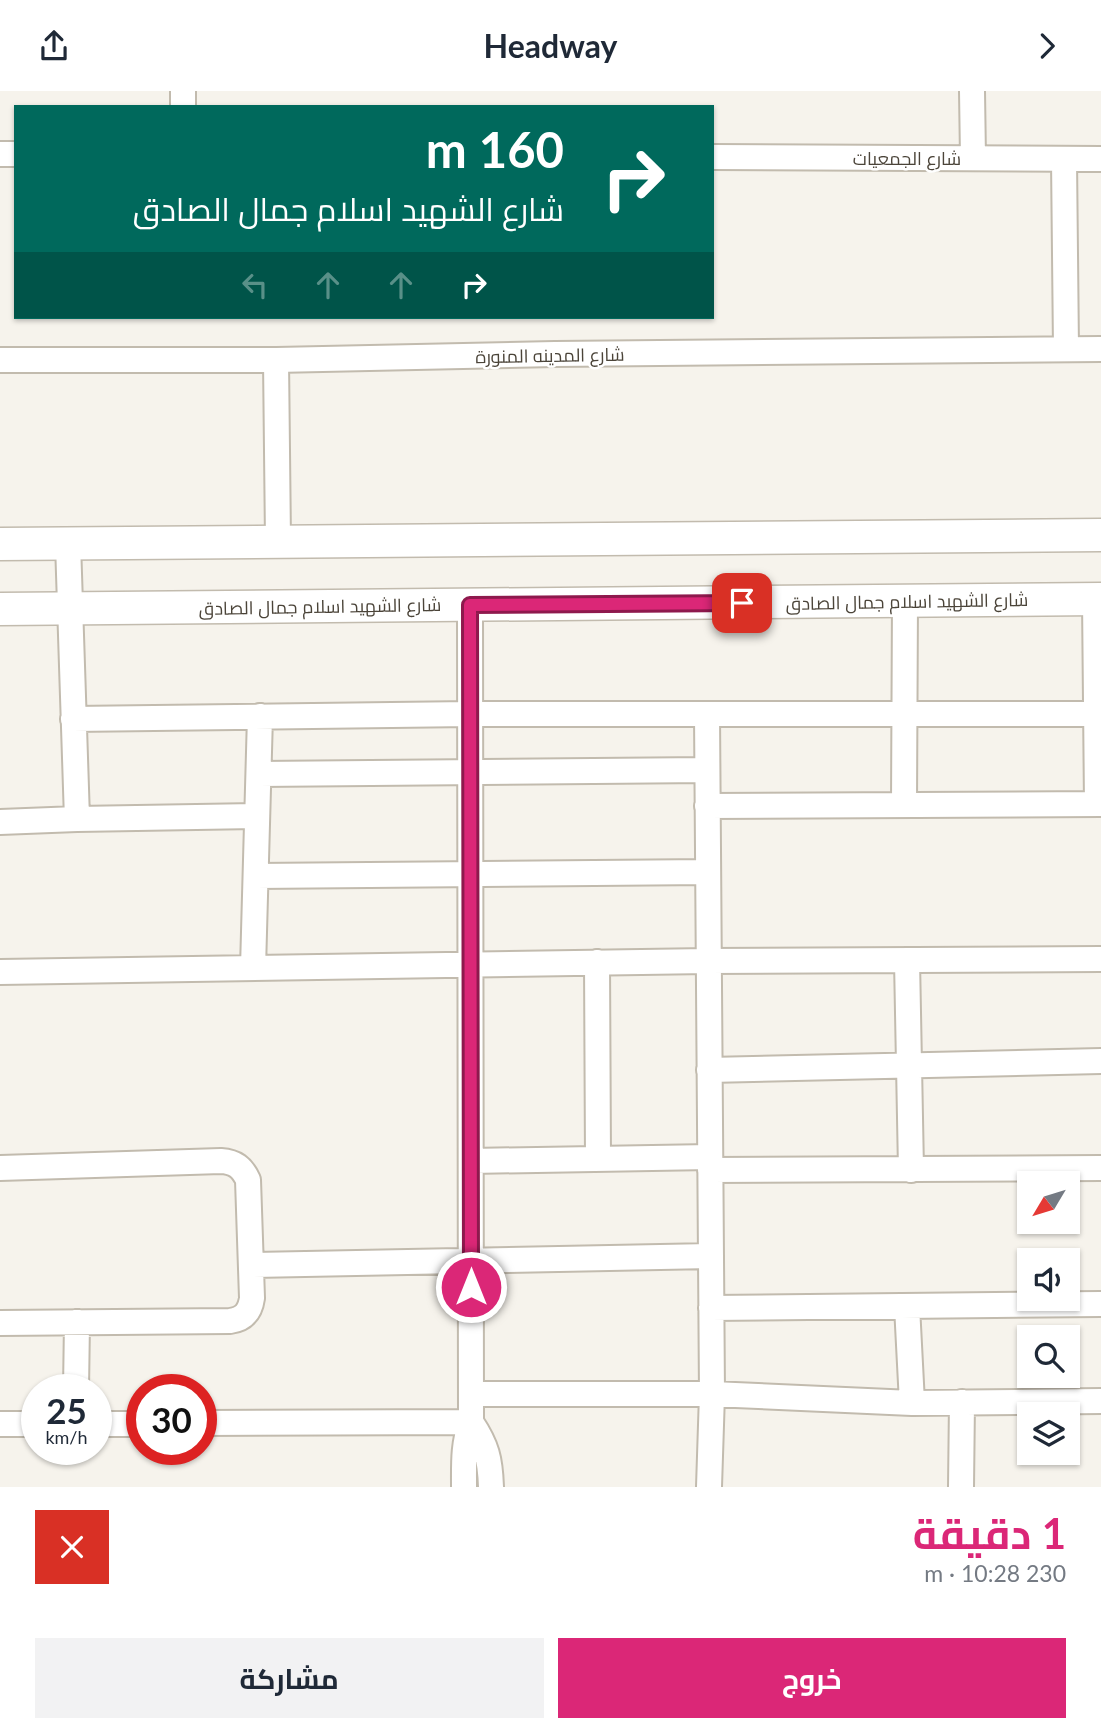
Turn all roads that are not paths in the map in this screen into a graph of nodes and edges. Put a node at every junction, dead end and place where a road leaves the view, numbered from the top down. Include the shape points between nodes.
1 (972, 91) edge
2 (714, 157) edge
3 (973, 158) junction
4 (1064, 159) junction
5 (1101, 159) edge
6 (1066, 349) junction
7 (1101, 349) edge
8 (0, 360) edge
9 (276, 360) junction
10 (1101, 535) edge
11 (278, 541) junction
12 (68, 543) junction
13 (0, 544) edge
14 (1098, 599) edge
15 (905, 601) junction
16 (470, 605) junction
17 (0, 609) edge
18 (70, 609) junction
19 (470, 714) junction
20 (707, 714) junction
21 (904, 714) junction
22 (1098, 714) edge
23 (260, 716) junction
24 (73, 719) junction
25 (708, 770) junction
26 (470, 772) junction
27 (259, 774) junction
28 (904, 804) junction
29 (1099, 804) edge
30 (708, 806) junction
31 (256, 816) junction
32 (76, 819) junction
33 (0, 822) edge
34 (708, 872) junction
35 (471, 874) junction
36 (256, 876) junction
37 (1101, 959) edge
38 (907, 960) junction
39 (708, 961) junction
40 (597, 962) junction
41 (471, 964) junction
42 (253, 968) junction
43 (0, 972) edge
44 (1101, 1061) edge
45 (909, 1066) junction
46 (709, 1070) junction
47 (598, 1159) junction
48 (471, 1161) junction
49 (710, 1163) junction
50 (0, 1168) edge
51 (1101, 1168) edge
52 (911, 1170) junction
53 (711, 1256) junction
54 (471, 1261) junction
55 (251, 1265) junction
56 (1101, 1304) edge
57 (907, 1306) junction
58 (711, 1308) junction
59 (77, 1322) junction
60 (0, 1323) edge
61 (76, 1374) edge
62 (471, 1394) junction
63 (712, 1394) junction
64 (1101, 1401) edge
65 (962, 1402) junction
66 (912, 1403) junction
67 (471, 1422) junction
68 (217, 1423) edge
69 (0, 1424) edge
70 (21, 1424) edge
71 (464, 1487) edge
72 (491, 1487) edge
73 (709, 1487) edge
74 (961, 1487) edge

1 - 3 street
2 - 3 street, شارع الجمعيات
3 - 4 street, شارع الجمعيات
4 - 5 street, شارع الجمعيات
4 - 6 street
6 - 7 street, شارع المدينه المنورة
6 - 9 street, شارع المدينه المنورة
8 - 9 street, شارع المدينه المنورة
9 - 11 street
10 - 11 street
11 - 12 street
12 - 13 street
12 - 18 street
14 - 15 street, شارع الشهيد اسلام جمال الصادق
14 - 22 street
15 - 16 street, شارع الشهيد اسلام جمال الصادق
15 - 21 street
16 - 18 street, شارع الشهيد اسلام جمال الصادق
16 - 19 street
17 - 18 street, شارع الشهيد اسلام جمال الصادق
18 - 24 street
19 - 20 street
19 - 23 street
19 - 26 street
20 - 21 street
20 - 25 street
21 - 22 street
21 - 28 street
22 - 29 street
23 - 24 street
23 - 27 street
24 - 32 street
25 - 26 street
25 - 30 street
26 - 27 street
26 - 35 street
27 - 31 street
28 - 29 street
28 - 30 street
30 - 34 street
31 - 32 street
31 - 36 street
32 - 33 street
34 - 35 street
34 - 39 street
35 - 36 street
35 - 41 street
36 - 42 street
37 - 38 street
38 - 39 street
38 - 45 street
39 - 40 street
39 - 46 street
40 - 41 street
40 - 47 street
41 - 42 street
41 - 48 street
42 - 43 street
44 - 45 street
45 - 46 street
45 - 52 street
46 - 49 street
47 - 48 street
47 - 49 street
48 - 54 street
49 - 52 street
49 - 53 street
50 - 55 street via 230,1162 248,1180
51 - 52 street
53 - 54 street
53 - 58 street
54 - 55 street
54 - 62 street
55 - 59 street via 251,1305 237,1320
56 - 57 street
57 - 58 street
57 - 66 street
58 - 63 street
59 - 60 street
59 - 61 street
62 - 63 street
62 - 67 street
63 - 66 street
63 - 73 street
64 - 65 street
65 - 66 street
65 - 74 street
67 - 68 street
67 - 71 street via 464,1452
67 - 72 street via 490,1461
69 - 70 street

